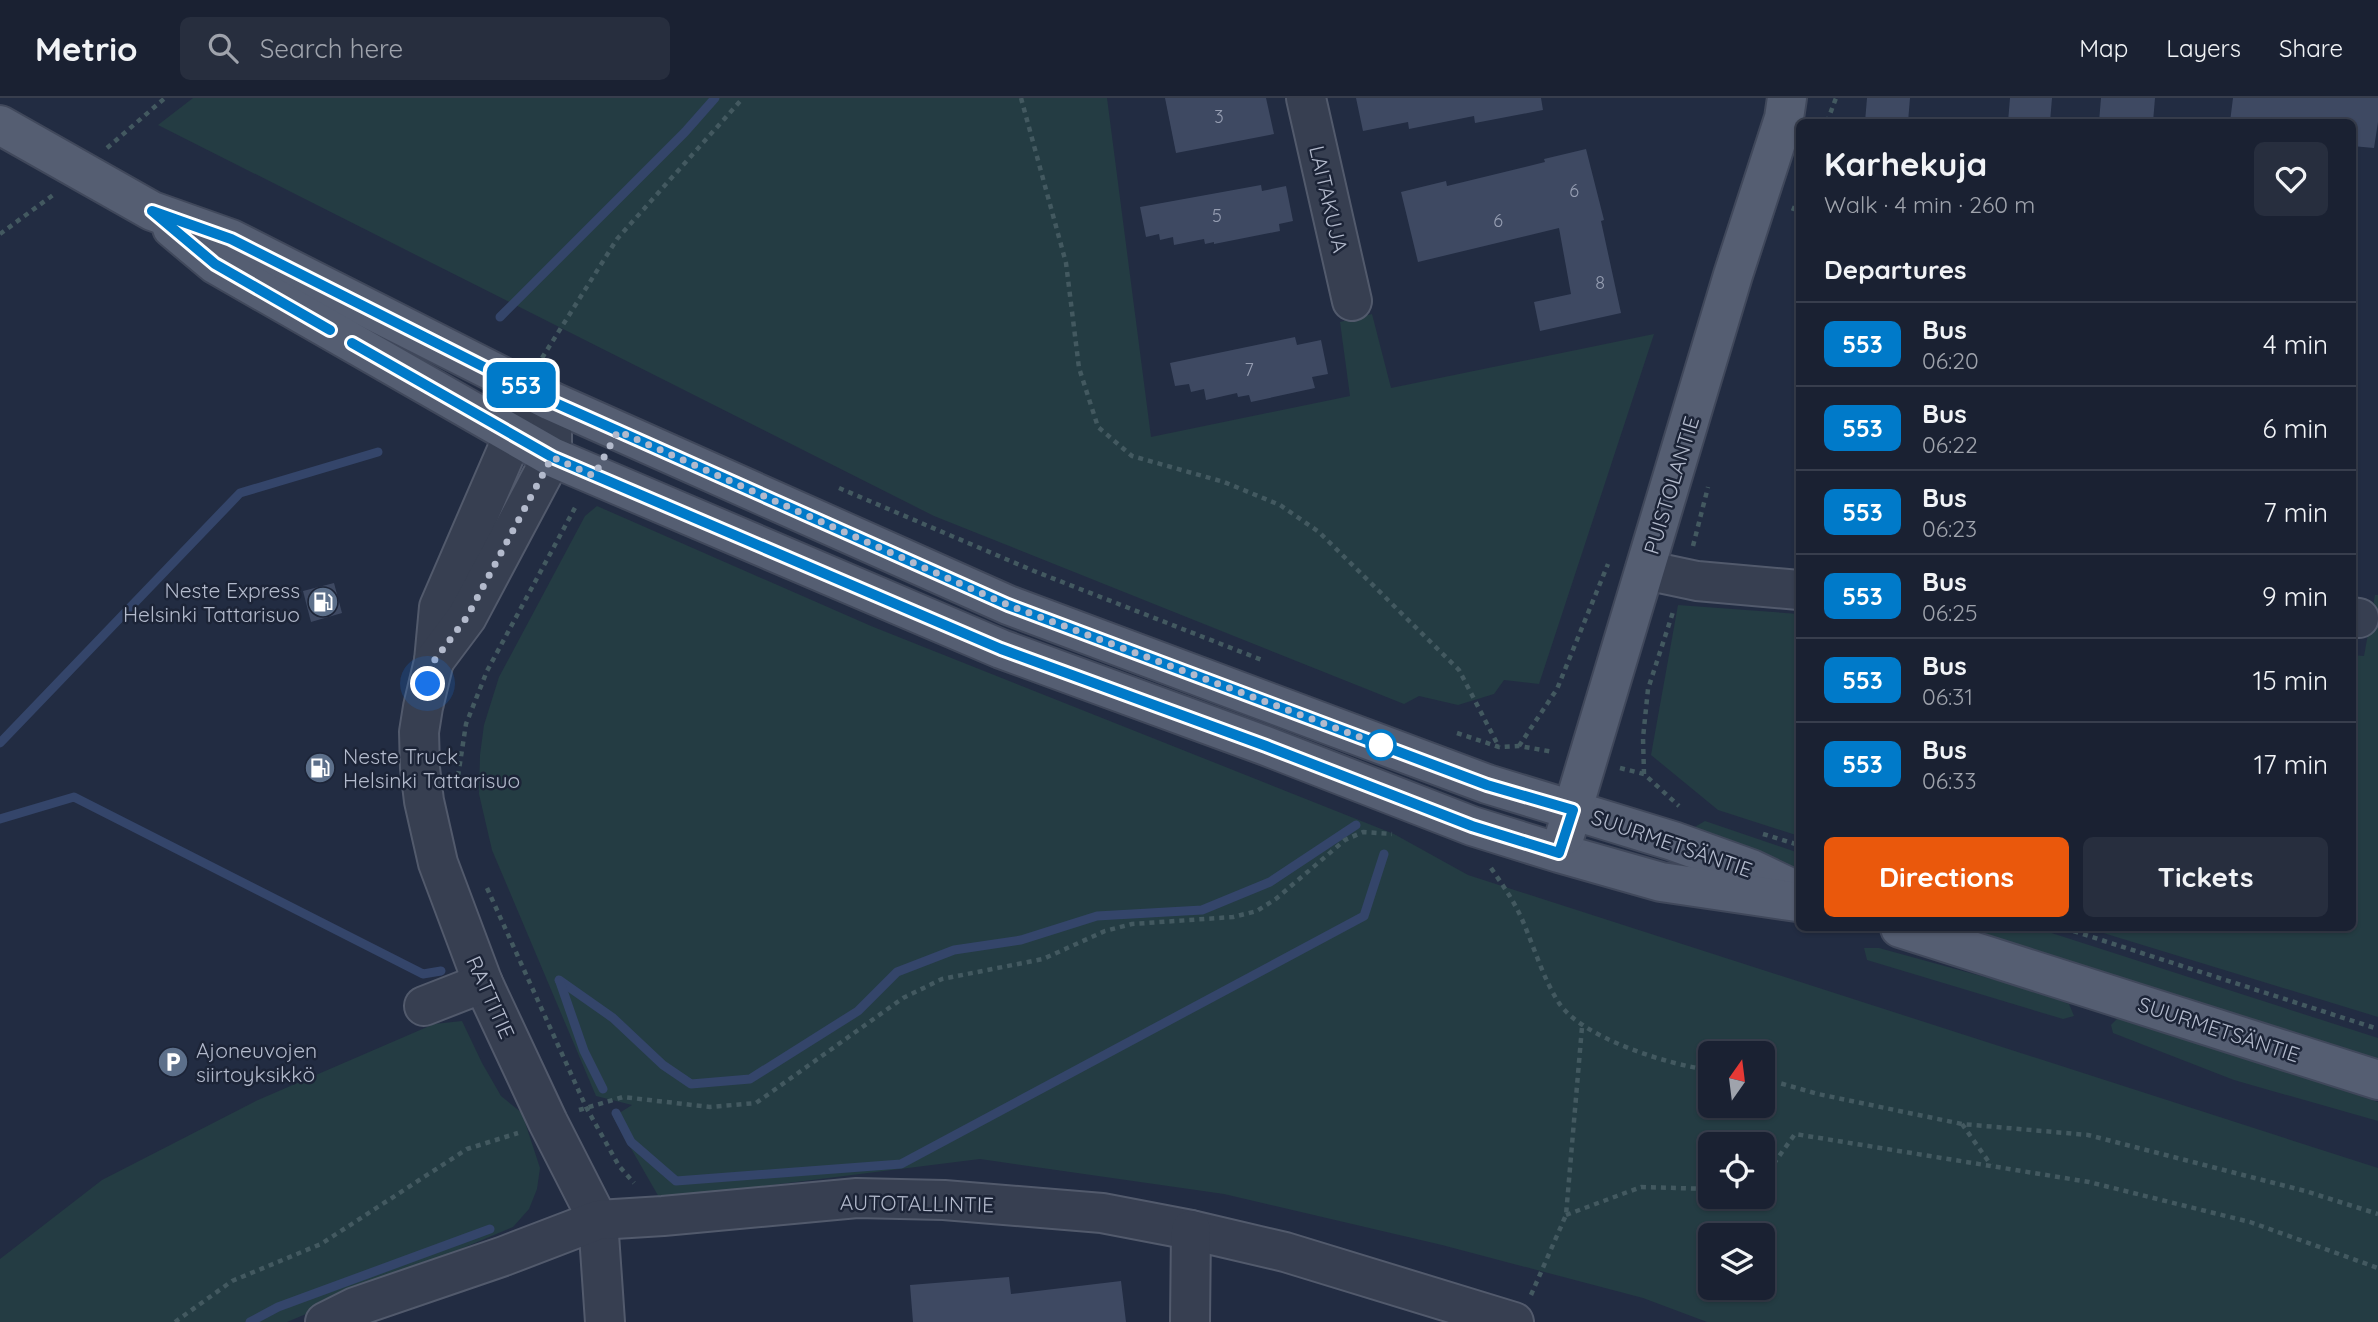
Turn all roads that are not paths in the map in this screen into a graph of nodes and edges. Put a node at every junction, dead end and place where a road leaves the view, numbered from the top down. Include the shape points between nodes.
1 (1306, 98) edge
2 (1789, 105) edge
3 (0, 125) edge
4 (152, 211) junction
5 (1352, 301) dead end
6 (552, 382) junction
7 (513, 436) junction
8 (552, 457) junction
9 (1645, 570) junction
10 (1796, 590) edge
11 (434, 661) junction
12 (1573, 810) junction
13 (1559, 853) junction
14 (1796, 891) edge
15 (1796, 903) edge
16 (1909, 931) edge
17 (483, 983) junction
18 (424, 1006) dead end
19 (2378, 1080) edge
20 (598, 1220) junction
21 (1191, 1230) junction
22 (1522, 1310) edge
23 (325, 1322) edge
24 (605, 1322) edge
25 (1190, 1322) edge

1 - 5 street, LAITAKUJA
2 - 9 main road, PUISTOLANTIE
3 - 4 main road, SUURMETSÄNTIE
4 - 6 main road, SUURMETSÄNTIE via 231,239
4 - 7 main road, SUURMETSÄNTIE via 215,264
6 - 7 street, RATTITIE
6 - 8 street, RATTITIE
6 - 12 main road, SUURMETSÄNTIE via 1008,605 1487,785
7 - 8 main road, SUURMETSÄNTIE
7 - 11 street, RATTITIE via 439,607
8 - 11 street, RATTITIE via 467,617
8 - 13 main road, SUURMETSÄNTIE via 1001,649 1472,826
9 - 10 street via 1684,580
9 - 12 main road, PUISTOLANTIE
11 - 17 street, RATTITIE via 419,732 424,801 438,863
12 - 13 main road, PUISTOLANTIE
12 - 14 main road, SUURMETSÄNTIE via 1686,845
13 - 15 main road, SUURMETSÄNTIE via 1661,882
16 - 19 main road, SUURMETSÄNTIE
17 - 18 street
17 - 20 street, RATTITIE
20 - 21 street, AUTOTALLINTIE via 857,1198 1101,1213
20 - 23 street, AUTOTALLINTIE via 355,1307
20 - 24 street, RATTITIE
21 - 22 street, AUTOTALLINTIE
21 - 25 street

